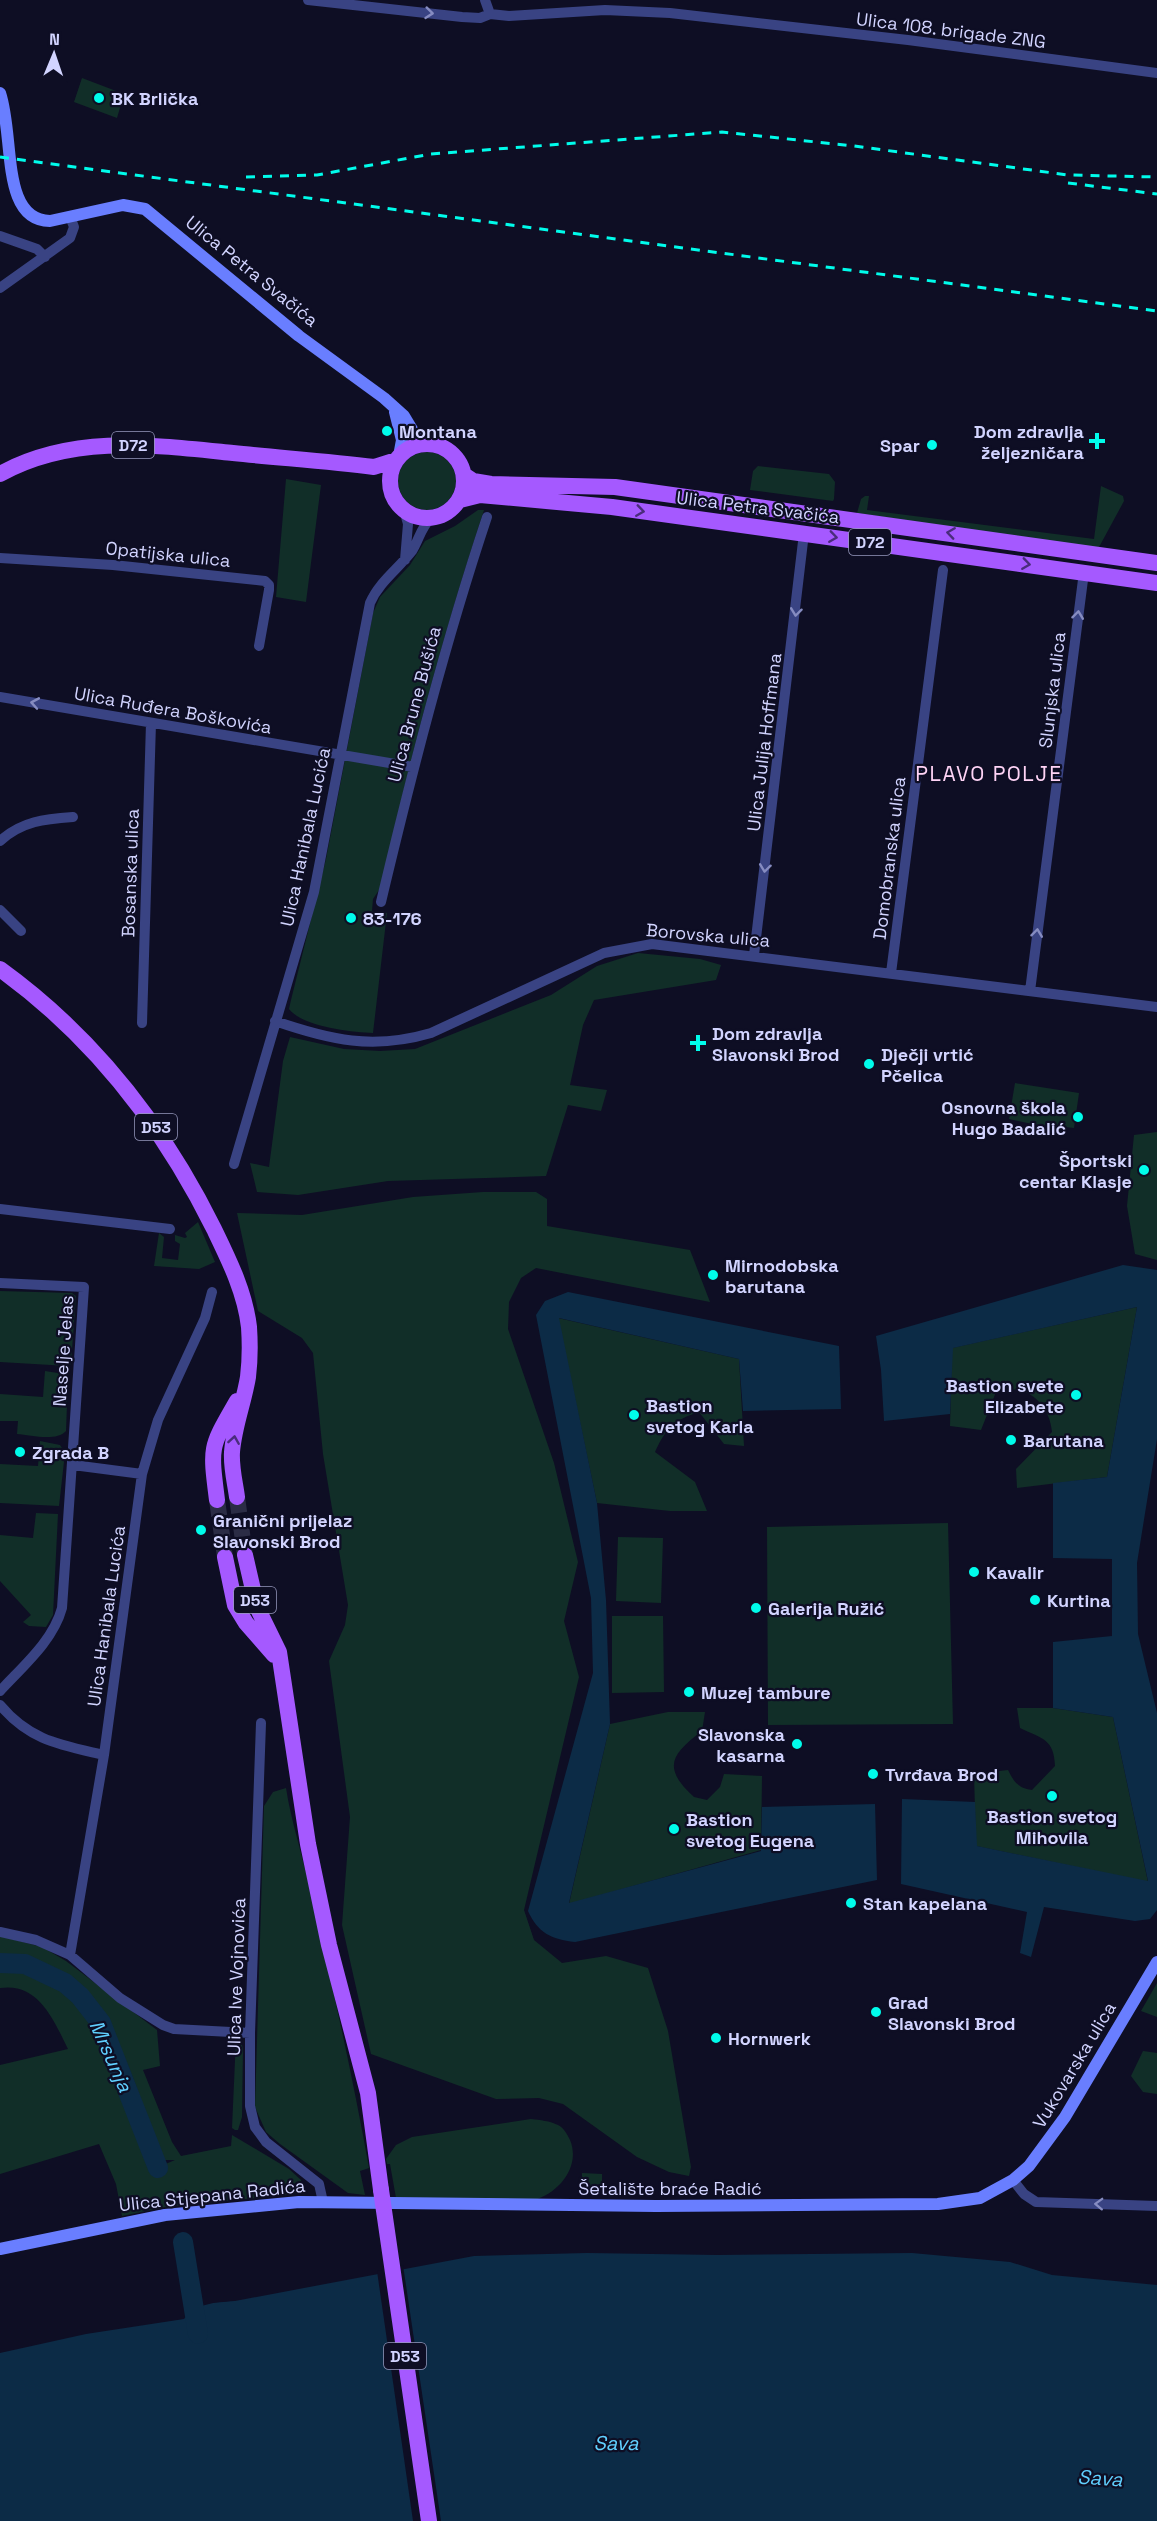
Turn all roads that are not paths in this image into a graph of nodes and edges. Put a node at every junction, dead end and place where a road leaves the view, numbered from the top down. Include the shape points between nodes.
1 (308, 0) edge
2 (485, 0) edge
3 (487, 16) junction
4 (1157, 73) edge
5 (0, 93) edge
6 (71, 219) junction
7 (0, 236) edge
8 (45, 257) junction
9 (0, 288) edge
10 (394, 408) junction
11 (428, 444) junction
12 (235, 453) junction
13 (398, 458) junction
14 (0, 474) edge
15 (464, 475) junction
16 (390, 488) junction
17 (460, 500) junction
18 (404, 510) junction
19 (487, 516) dead end
20 (431, 518) junction
21 (804, 533) junction
22 (0, 558) edge
23 (405, 560) junction
24 (1157, 563) edge
25 (943, 570) dead end
26 (1083, 572) junction
27 (1157, 583) edge
28 (259, 646) dead end
29 (0, 697) edge
30 (151, 723) junction
31 (341, 755) junction
32 (413, 767) junction
33 (73, 818) dead end
34 (0, 841) edge
35 (381, 902) dead end
36 (0, 910) edge
37 (21, 931) dead end
38 (754, 955) junction
39 (0, 969) edge
40 (891, 973) junction
41 (1030, 991) junction
42 (1157, 1007) edge
43 (275, 1021) junction
44 (142, 1023) dead end
45 (234, 1164) dead end
46 (0, 1209) edge
47 (170, 1229) dead end
48 (0, 1283) edge
49 (212, 1292) dead end
50 (246, 1385) junction
51 (73, 1465) junction
52 (142, 1474) junction
53 (237, 1497) tunnel mouth
54 (217, 1500) tunnel mouth
55 (245, 1555) tunnel mouth
56 (225, 1557) tunnel mouth
57 (282, 1672) junction
58 (0, 1691) edge
59 (0, 1705) edge
60 (261, 1723) dead end
61 (104, 1755) junction
62 (0, 1932) edge
63 (70, 1955) junction
64 (1157, 1962) edge
65 (250, 2033) junction
66 (1013, 2180) junction
67 (323, 2202) junction
68 (1157, 2206) edge
69 (0, 2249) edge
70 (429, 2521) edge

1 -> 3 street, Ulica 108. brigade ZNG
2 - 3 street
3 - 4 street, Ulica 108. brigade ZNG via 615,10 670,13
5 - 6 main road, Ulica Petra Svačića via 6,126 3,186 10,205 18,214 38,221
6 - 8 street via 74,227 70,238
6 - 10 main road, Ulica Petra Svačića via 123,206 145,209 299,336
7 - 8 street via 37,249
8 - 9 street
10 - 11 main road, Ulica Petra Svačića via 416,436
10 - 13 main road via 402,440
11 - 13 main road, D72 via 408,449
11 - 15 main road via 452,453
12 - 13 main road, D72 via 374,467
12 - 14 main road, D72 via 105,445 53,452
12 - 16 main road, D72 via 278,465 372,478
13 - 16 main road
15 - 17 main road
24 -> 15 main road, Ulica Petra Svačića / D72 via 615,487 491,484
16 - 18 main road
17 - 20 main road, D72 via 443,515
17 -> 21 main road, Ulica Petra Svačića / D72 via 480,495 533,498
18 - 20 main road via 412,516
18 - 23 street via 408,524
19 - 32 street, Ulica Brune Bušića
20 - 23 street, Ulica Hanibala Lucića
21 -> 26 main road, Ulica Petra Svačića / D72
21 -> 38 street, Ulica Julija Hoffmana
22 - 28 street, Opatijska ulica via 266,581 269,590
23 - 31 street, Ulica Hanibala Lucića via 378,587 370,603
25 - 40 street, Domobranska ulica
26 - 27 main road, Ulica Petra Svačića / D72
41 -> 26 street, Slunjska ulica
30 -> 29 street, Ulica Ruđera Boškovića
30 - 31 street, Ulica Ruđera Boškovića
30 - 44 street, Bosanska ulica
31 - 32 street, Ulica Ruđera Boškovića
31 - 43 street, Ulica Hanibala Lucića via 314,892
32 - 35 street, Ulica Brune Bušića
33 - 34 street via 38,820 13,830
36 - 37 street
38 - 40 street, Borovska ulica
38 - 43 street, Borovska ulica via 640,944 604,953 430,1033 390,1043 356,1042
39 - 50 main road, D53 via 28,989 84,1041 137,1102 172,1151 229,1261 243,1298 249,1328
40 - 41 street, Borovska ulica
41 - 42 street, Borovska ulica
43 - 45 street, Ulica Hanibala Lucića
46 - 47 street
48 - 51 street, Naselje Jelas via 84,1287
49 - 52 street, Ulica Hanibala Lucića via 205,1318 158,1420
53 -> 50 main road, D53 via 232,1453
50 - 54 main road, D53 via 213,1444
51 - 52 street
51 - 58 street, Naselje Jelas via 58,1623
52 - 61 street, Ulica Hanibala Lucića
55 - 57 main road, D53 via 254,1598 278,1648
56 - 57 main road, D53 via 235,1605 272,1652
57 - 70 main road, D53, bridge via 308,1844 368,2093
59 - 61 street via 24,1730 46,1741
60 - 65 street, Ulica Ive Vojnovića
61 - 63 street, Ulica Hanibala Lucića
62 - 63 street via 36,1940
63 - 65 street via 120,1998 163,2025
64 - 66 main road, Vukovarska ulica via 1047,2145
65 - 67 street, Ulica Ive Vojnovića via 250,2106 255,2127 266,2142 319,2184
66 - 67 main road, Šetalište braće Radić via 980,2198 938,2204
68 -> 66 street via 1036,2202
67 - 69 main road, Ulica Stjepana Radića via 165,2215

